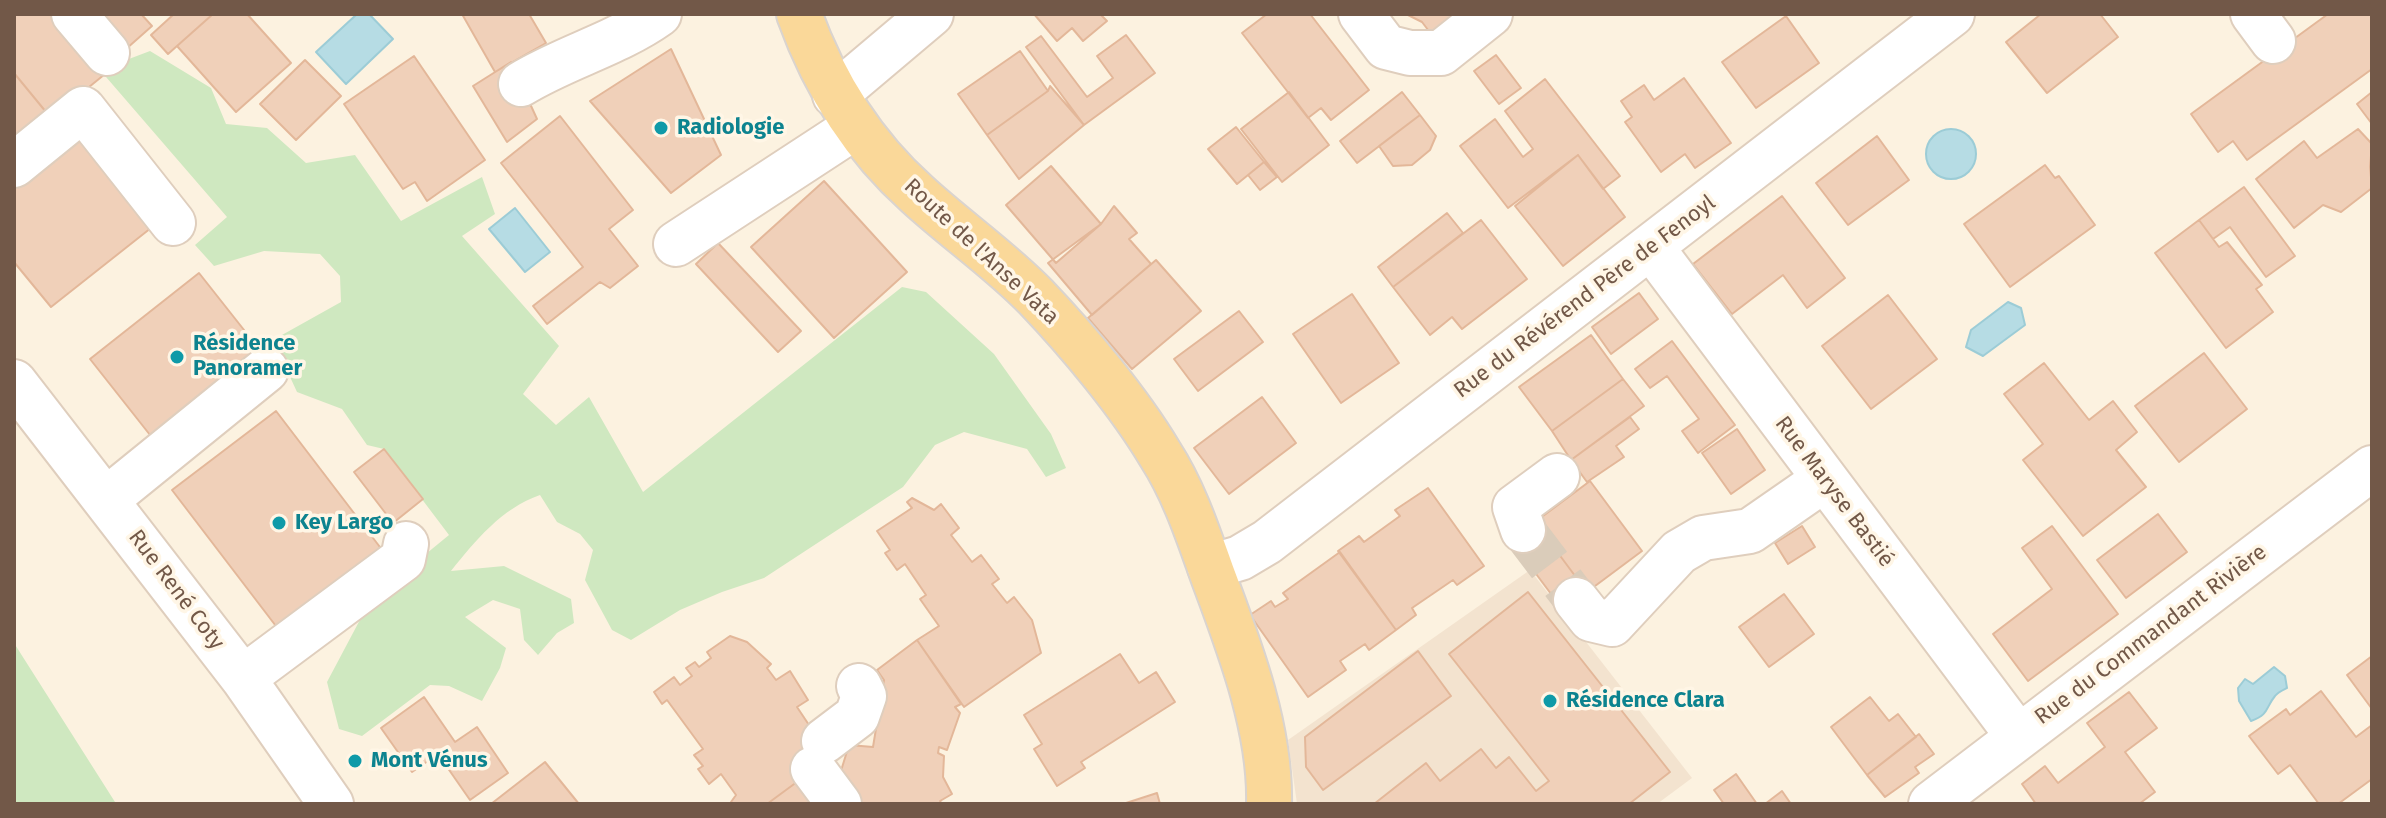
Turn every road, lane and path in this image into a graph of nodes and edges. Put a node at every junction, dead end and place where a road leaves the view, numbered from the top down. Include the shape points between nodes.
1 (74, 14) edge
2 (659, 14) edge
3 (799, 14) edge
4 (931, 14) edge
5 (1361, 14) edge
6 (1490, 14) edge
7 (1952, 14) edge
8 (107, 53) dead end
9 (521, 84) dead end
10 (845, 111) junction
11 (14, 165) edge
12 (173, 223) dead end
13 (676, 244) dead end
14 (1651, 247) junction
15 (266, 370) dead end
16 (14, 382) edge
17 (2372, 468) edge
18 (1557, 476) dead end
19 (1825, 479) junction
20 (107, 499) junction
21 (1523, 530) dead end
22 (406, 544) dead end
23 (1210, 567) junction
24 (1576, 600) tunnel mouth
25 (243, 678) junction
26 (859, 686) dead end
27 (2018, 736) junction
28 (1274, 800) edge
29 (331, 804) edge
30 (839, 804) edge
31 (1931, 804) edge

1 - 8 street
2 - 9 street
3 - 10 main road, Route de l'Anse Vata
4 - 10 street
5 - 6 street via 1386,47 1441,53
7 - 14 street, Rue du Révérend Père de Fenoyl
10 - 13 street
10 - 23 main road, Route de l'Anse Vata via 915,193 1035,297 1117,394 1162,456
11 - 12 street via 83,109
14 - 19 street, Rue Maryse Bastié
14 - 23 street, Rue du Révérend Père de Fenoyl via 1267,542
15 - 20 street
16 - 20 street, Rue René Coty
17 - 27 street, Rue du Commandant Rivière
18 - 21 street via 1515,507
19 - 24 street via 1750,531 1703,538 1679,552 1612,624 1591,619
19 - 27 street, Rue Maryse Bastié
20 - 25 street, Rue René Coty
22 - 25 street via 403,559
23 - 28 main road, Route de l'Anse Vata via 1254,698
25 - 29 street, Rue René Coty
26 - 30 street via 864,696 857,716 818,755
27 - 31 street, Rue du Commandant Rivière

